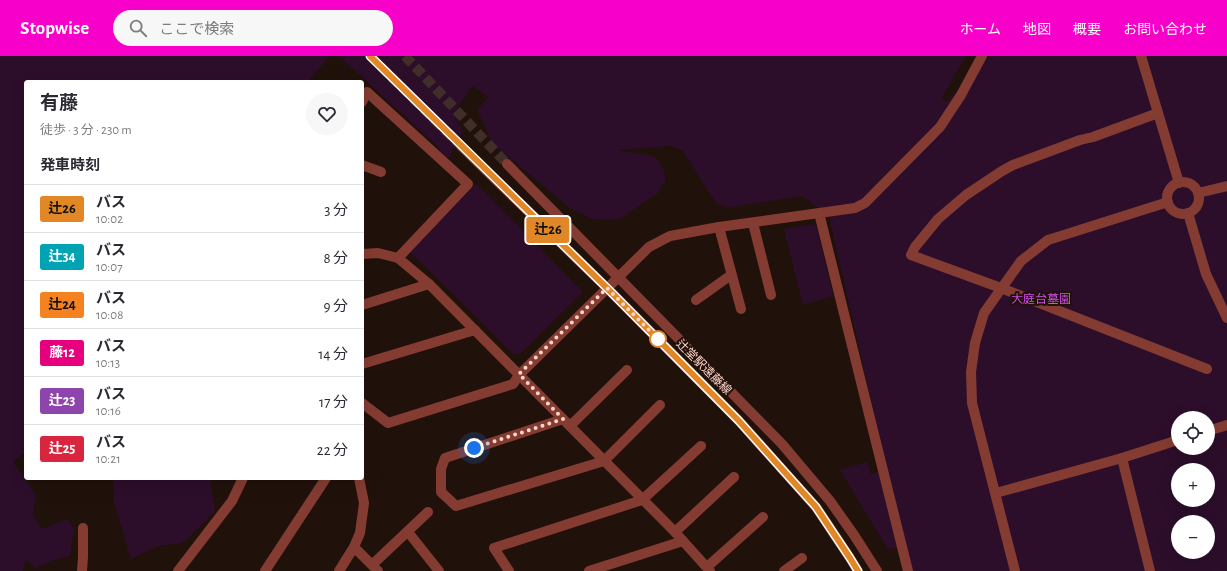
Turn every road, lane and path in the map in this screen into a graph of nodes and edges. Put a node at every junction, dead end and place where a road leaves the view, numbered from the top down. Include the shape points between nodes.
1 (982, 56) edge
2 (1141, 56) edge
3 (364, 98) edge
4 (1158, 113) junction
5 (462, 147) tunnel mouth
6 (507, 164) tunnel mouth
7 (364, 165) edge
8 (381, 172) dead end
9 (1180, 183) junction
10 (1227, 186) edge
11 (1198, 193) junction
12 (1168, 202) junction
13 (819, 213) junction
14 (1188, 213) junction
15 (753, 223) junction
16 (719, 227) junction
17 (364, 254) edge
18 (398, 258) junction
19 (731, 275) junction
20 (619, 276) junction
21 (429, 284) junction
22 (607, 288) junction
23 (1001, 288) junction
24 (771, 295) dead end
25 (696, 300) dead end
26 (364, 304) edge
27 (740, 309) dead end
28 (1227, 318) edge
29 (475, 330) junction
30 (364, 363) edge
31 (1207, 369) dead end
32 (627, 370) dead end
33 (519, 374) junction
34 (364, 405) edge
35 (660, 405) dead end
36 (566, 423) junction
37 (1227, 425) edge
38 (1215, 429) edge
39 (1171, 442) edge
40 (701, 446) dead end
41 (1122, 458) junction
42 (604, 461) junction
43 (734, 477) dead end
44 (242, 480) edge
45 (325, 480) edge
46 (359, 480) edge
47 (996, 493) junction
48 (642, 500) junction
49 (428, 512) dead end
50 (763, 517) dead end
51 (83, 528) dead end
52 (408, 532) junction
53 (675, 532) junction
54 (683, 541) junction
55 (354, 547) junction
56 (802, 558) dead end
57 (375, 568) edge
58 (708, 569) edge
59 (82, 571) edge
60 (178, 571) edge
61 (265, 571) edge
62 (339, 571) edge
63 (438, 571) edge
64 (509, 571) edge
65 (589, 571) edge
66 (784, 571) edge
67 (858, 571) edge
68 (877, 571) edge
69 (908, 571) edge
70 (1015, 571) edge
71 (1150, 571) edge

1 - 13 street via 940,127 865,203 855,208
2 - 4 street
3 - 18 street via 367,92 468,184
4 - 9 street
4 - 23 street via 1002,171 938,219 915,247 912,255
5 - 22 street, 辻堂駅遠藤線
6 - 20 street, 辻堂駅遠藤線
7 - 8 street
9 - 11 street via 1192,186
9 - 12 street via 1175,184 1168,192
10 - 11 street
11 - 14 street via 1198,202
12 - 14 street via 1173,210
12 - 23 street via 1048,240 1021,261
13 - 15 street
13 - 69 street
14 - 28 street via 1206,274
15 - 16 street
15 - 24 street
16 - 19 street
16 - 20 street via 670,236 649,247
17 - 18 street via 378,253
18 - 21 street
19 - 25 street
19 - 27 street
20 - 22 street
20 - 68 street, 辻堂駅遠藤線 via 807,472 854,535
21 - 26 street
21 - 29 street
22 - 33 street
22 - 67 street, 辻堂駅遠藤線 via 739,421 816,507
23 - 31 street
23 - 47 street via 984,313 975,343 971,372 972,403
29 - 30 street
29 - 33 street
32 - 36 street
33 - 34 street via 513,384 388,423
33 - 36 street
35 - 42 street
36 - 42 street
36 - 42 street via 445,458 441,469 441,492 456,506
37 - 38 street
39 - 41 street
40 - 48 street
41 - 47 street
41 - 71 street
42 - 48 street
43 - 53 street
44 - 60 street via 232,502
45 - 61 street
46 - 55 street via 364,503 360,533
47 - 70 street
48 - 53 street
48 - 64 street via 494,548
49 - 52 street
50 - 58 street
51 - 59 street
52 - 57 street
52 - 63 street
53 - 54 street
54 - 58 street
54 - 65 street
55 - 57 street
55 - 62 street
56 - 66 street

